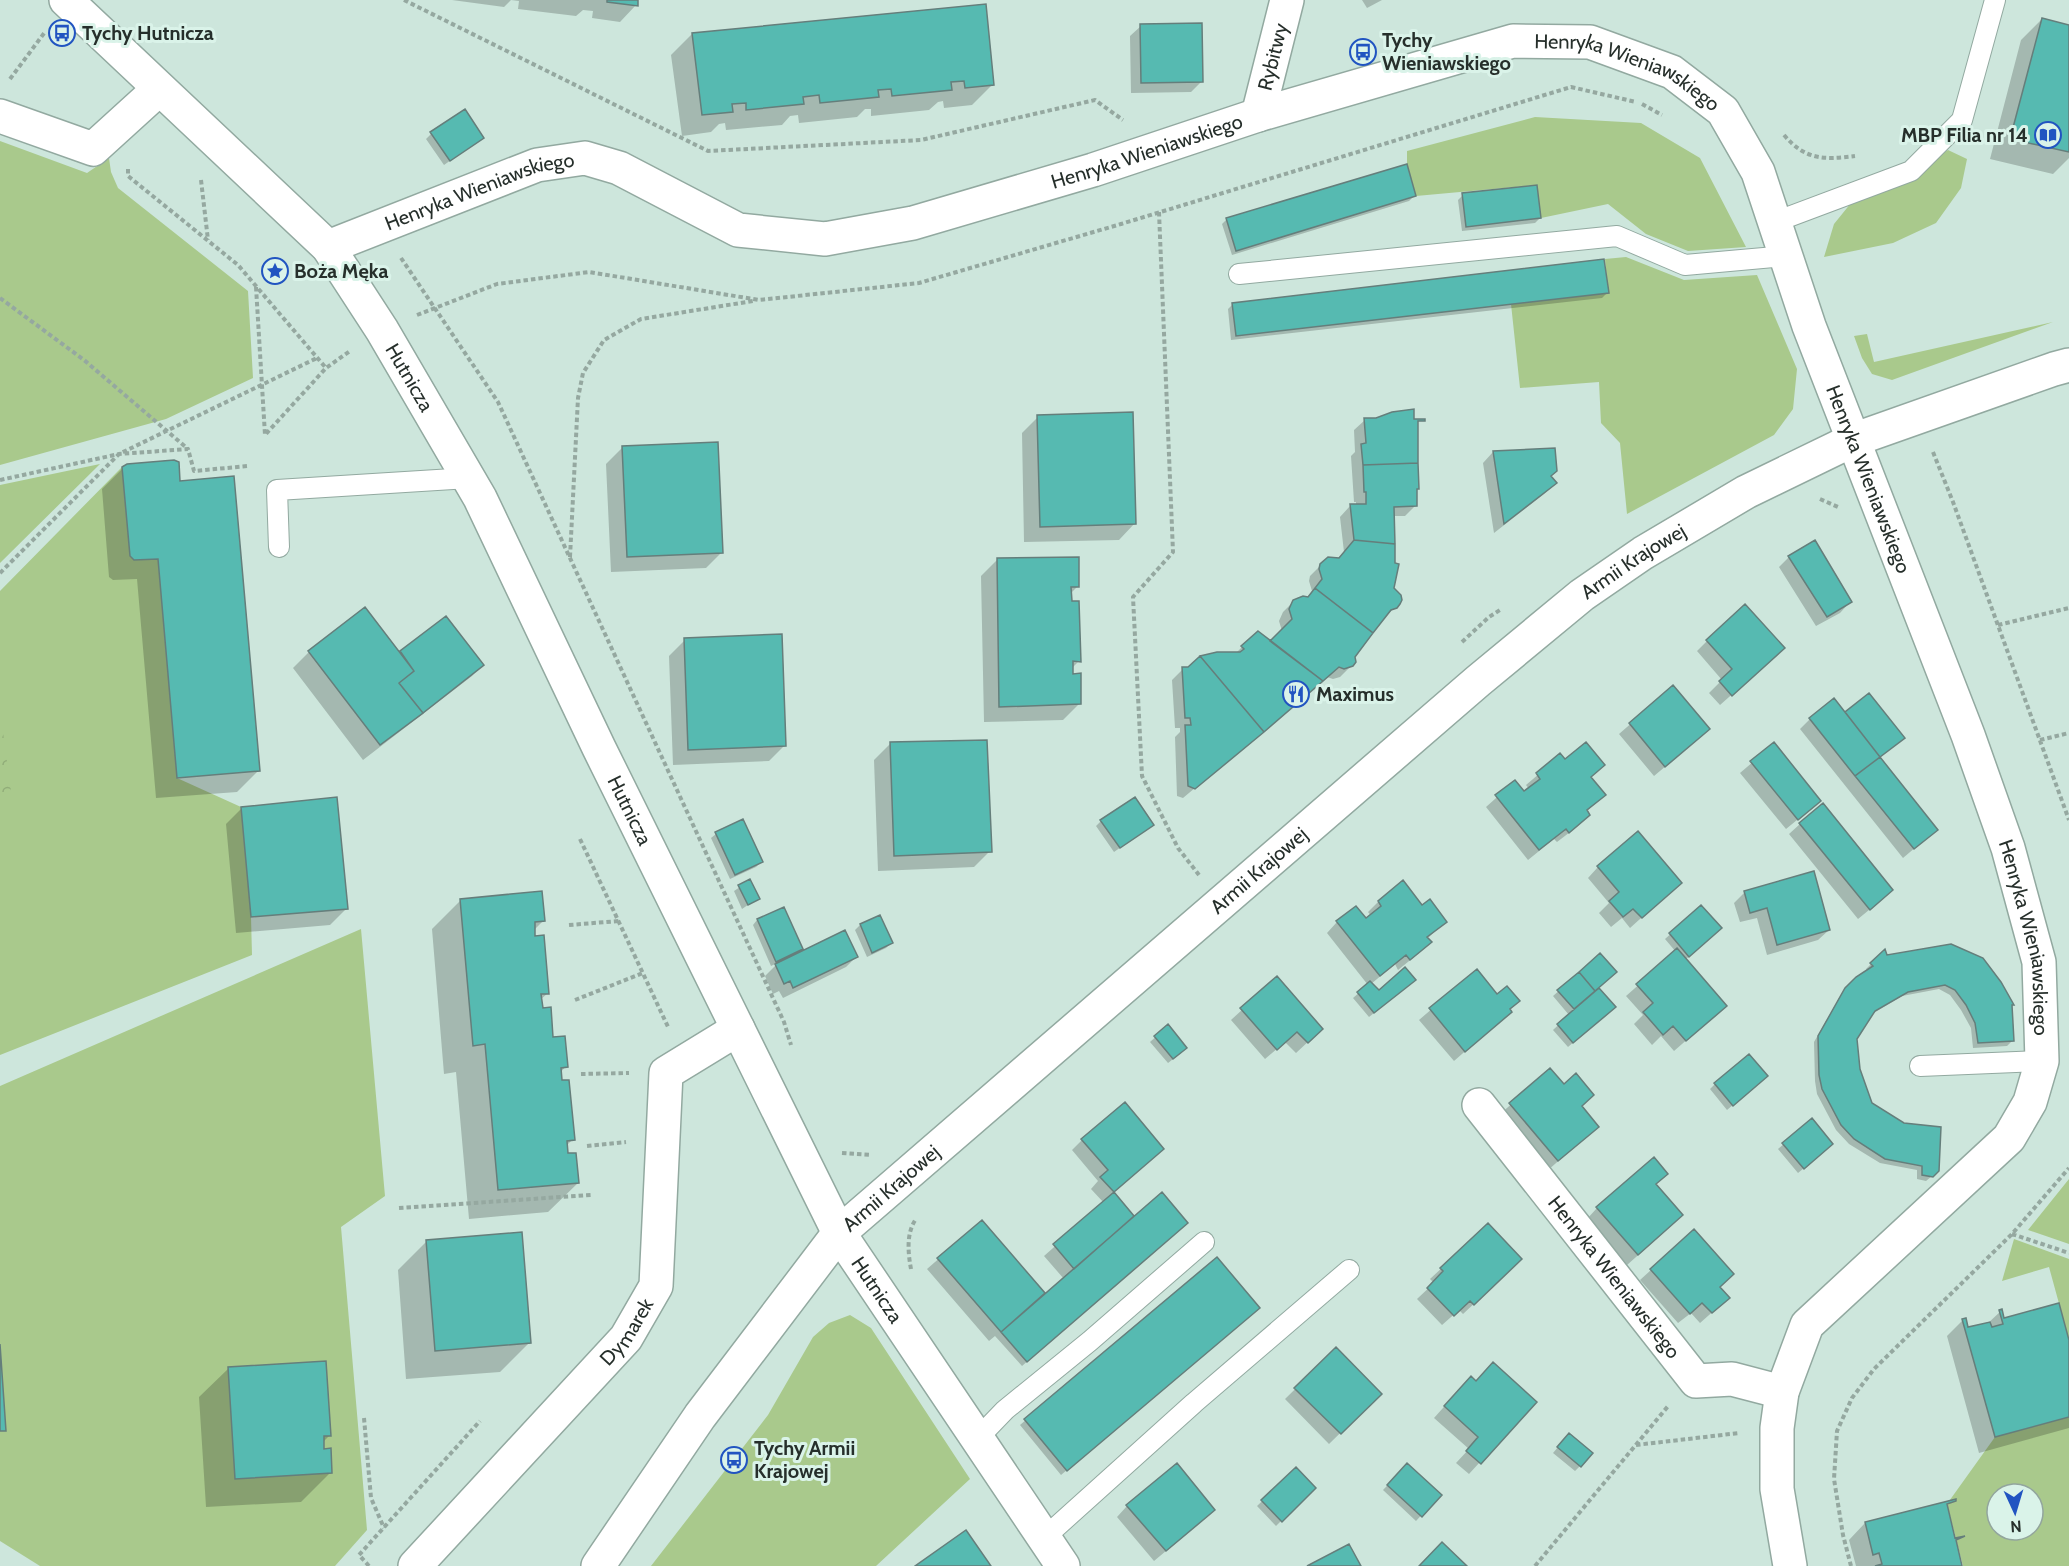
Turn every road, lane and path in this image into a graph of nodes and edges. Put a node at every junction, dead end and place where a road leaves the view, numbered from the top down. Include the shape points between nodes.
1 (66, 0) edge
2 (404, 0) edge
3 (1287, 0) edge
4 (1995, 0) edge
5 (47, 29) dead end
6 (7, 84) dead end
7 (159, 89) junction
8 (1258, 115) junction
9 (0, 116) edge
10 (1668, 119) dead end
11 (1127, 124) dead end
12 (116, 129) junction
13 (201, 173) dead end
14 (1159, 212) junction
15 (1775, 222) junction
16 (208, 240) junction
17 (328, 247) junction
18 (1786, 256) junction
19 (1239, 274) dead end
20 (256, 286) junction
21 (0, 298) edge
22 (759, 300) junction
23 (435, 308) junction
24 (382, 330) junction
25 (317, 358) junction
26 (2069, 365) edge
27 (326, 368) junction
28 (262, 385) junction
29 (1922, 416) junction
30 (167, 430) junction
31 (1854, 440) junction
32 (188, 449) junction
33 (119, 454) junction
34 (248, 466) dead end
35 (469, 478) junction
36 (0, 480) edge
37 (1811, 501) dead end
38 (1843, 509) dead end
39 (279, 547) dead end
40 (570, 558) junction
41 (0, 573) edge
42 (1509, 605) dead end
43 (2069, 608) edge
44 (1998, 625) junction
45 (1454, 649) dead end
46 (2069, 733) edge
47 (2040, 740) junction
48 (2069, 820) edge
49 (1208, 868) dead end
50 (619, 921) dead end
51 (569, 925) dead end
52 (643, 973) dead end
53 (575, 1000) dead end
54 (738, 1029) junction
55 (793, 1054) dead end
56 (2042, 1060) junction
57 (1920, 1066) dead end
58 (666, 1073) junction
59 (581, 1074) dead end
60 (1479, 1105) dead end
61 (881, 1150) dead end
62 (840, 1153) dead end
63 (2069, 1168) edge
64 (591, 1195) dead end
65 (399, 1208) dead end
66 (922, 1212) dead end
67 (840, 1233) junction
68 (2012, 1234) junction
69 (1204, 1242) dead end
70 (2069, 1253) edge
71 (1349, 1270) dead end
72 (912, 1272) dead end
73 (1696, 1381) junction
74 (1782, 1392) junction
75 (364, 1419) dead end
76 (480, 1421) dead end
77 (1778, 1428) junction
78 (978, 1438) junction
79 (1636, 1445) junction
80 (384, 1528) junction
81 (1044, 1538) junction
82 (369, 1566) edge
83 (415, 1566) edge
84 (598, 1566) edge
85 (1063, 1566) edge
86 (1535, 1566) edge
87 (1790, 1566) edge
88 (1851, 1566) edge

1 - 7 street, Hutnicza
2 - 11 path via 708,151 921,140 1095,100
3 - 8 street, Rybitwy
4 - 15 lane via 1962,120 1911,171
5 - 6 path
7 - 12 street
7 - 17 street, Hutnicza
8 - 15 street, Henryka Wieniawskiego via 1513,41 1590,42 1672,72 1723,111 1758,172
8 - 17 street, Henryka Wieniawskiego via 1093,170 913,223 825,239 738,230 620,168 585,158 537,165
9 - 12 street via 93,148
10 - 14 path via 1639,102 1571,87
12 - 16 path via 127,144 128,176
13 - 16 path
14 - 22 path via 919,283
14 - 49 path via 1173,552 1133,597 1142,776 1178,848 1199,876
15 - 18 street, Henryka Wieniawskiego
16 - 20 path via 238,264
17 - 24 street, Hutnicza
18 - 19 lane via 1685,265 1617,236
18 - 31 street, Henryka Wieniawskiego
20 - 25 path
20 - 28 path
21 - 30 path via 84,360
22 - 23 path via 589,272 497,284
22 - 40 path via 640,319 604,340 583,373 578,398
23 - 24 path
23 - 40 path via 498,402
24 - 27 path
24 - 35 street, Hutnicza
25 - 27 path
25 - 28 path
26 - 29 street, Armii Krajowej
27 - 28 path via 265,435
28 - 30 path
29 - 31 street, Armii Krajowej
29 - 44 path
30 - 32 path
30 - 33 path
31 - 56 street, Henryka Wieniawskiego via 2008,848 2040,962
31 - 67 street, Armii Krajowej via 1746,492 1643,553 1582,595
32 - 33 path
32 - 34 path via 194,471
33 - 36 path
33 - 41 path
35 - 39 lane via 277,490
35 - 54 street, Hutnicza
37 - 38 path via 1821,499
40 - 55 path via 784,1022
42 - 45 path via 1489,617
43 - 44 path
44 - 47 path
46 - 47 path
47 - 48 path
50 - 51 path
52 - 53 path
54 - 58 street
54 - 67 street, Hutnicza
56 - 57 lane
56 - 74 street, Henryka Wieniawskiego via 2030,1102 2009,1138 1807,1325
58 - 59 path
58 - 83 street, Dymarek via 656,1286 626,1338
60 - 73 street, Henryka Wieniawskiego
61 - 62 path via 871,1155
63 - 68 path
64 - 65 path
66 - 72 path via 910,1227 908,1255
67 - 78 street, Hutnicza
67 - 84 street, Armii Krajowej via 700,1416
68 - 70 path
68 - 88 path via 1874,1369 1852,1398 1837,1431 1834,1479
69 - 78 lane via 1012,1404
71 - 81 lane
73 - 74 street via 1732,1379
73 - 79 path
74 - 77 street, Henryka Wieniawskiego
75 - 80 path via 371,1498
76 - 80 path
77 - 79 path
77 - 87 street, Henryka Wieniawskiego via 1777,1489
78 - 81 street, Hutnicza
79 - 86 path
80 - 82 path via 359,1555
81 - 85 street, Hutnicza

